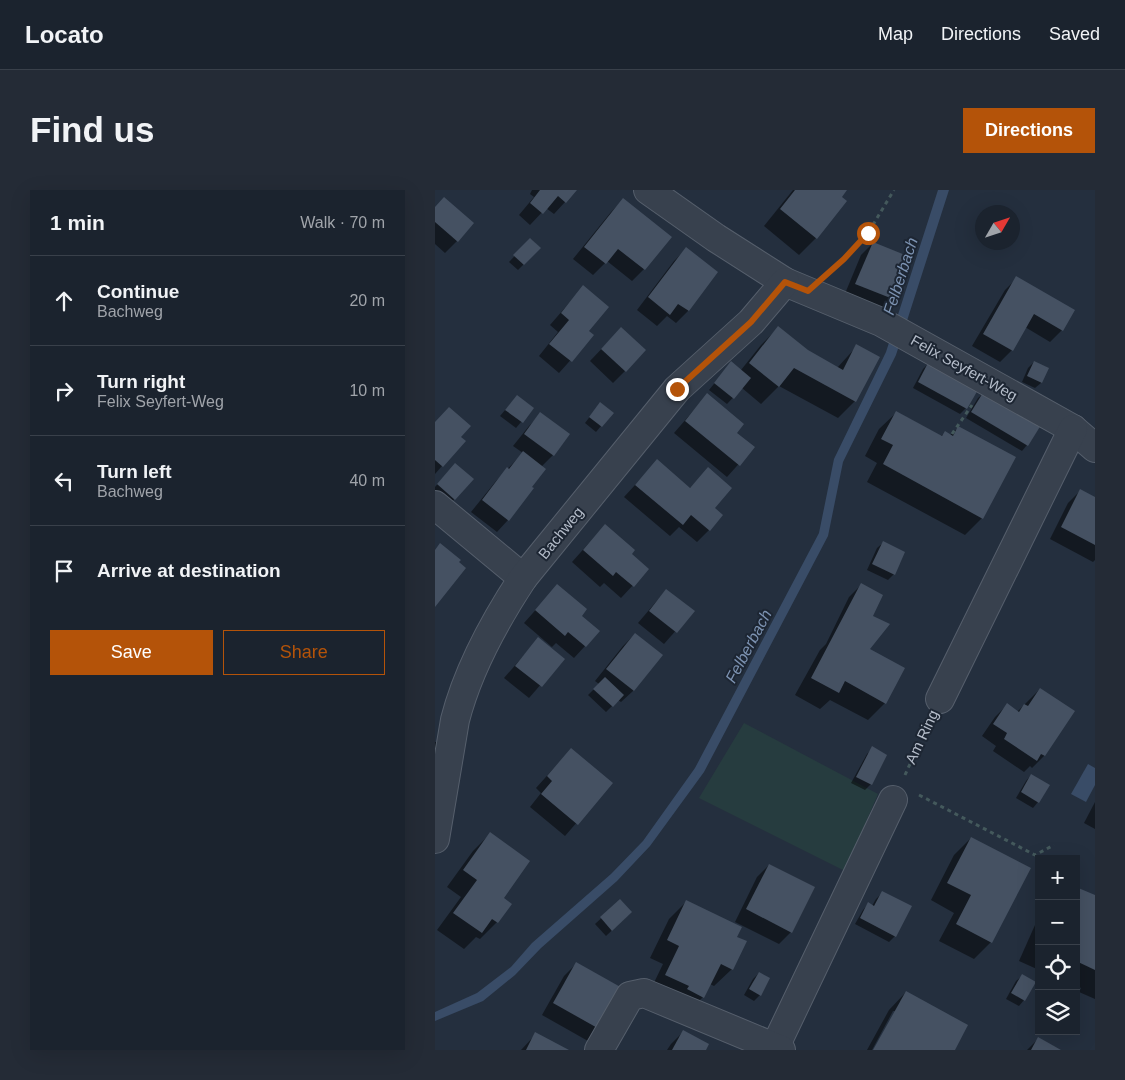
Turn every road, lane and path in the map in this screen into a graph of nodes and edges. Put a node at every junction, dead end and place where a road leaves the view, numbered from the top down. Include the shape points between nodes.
1 (648, 190) edge
2 (894, 190) edge
3 (796, 286) junction
4 (986, 380) junction
5 (1073, 428) junction
6 (952, 434) dead end
7 (1095, 448) edge
8 (435, 505) edge
9 (523, 578) junction
10 (940, 699) joint
11 (893, 800) junction
12 (435, 839) edge
13 (1054, 845) dead end
14 (778, 1049) edge
15 (599, 1050) edge

1 - 3 street, Felix Seyfert-Weg via 717,238
2 - 3 path via 868,233 844,259
3 - 4 street, Felix Seyfert-Weg via 899,332
3 - 9 street, Bachweg via 677,389
4 - 5 street, Felix Seyfert-Weg
4 - 6 path
5 - 7 street, Felix Seyfert-Weg
5 - 10 street, Am Ring
8 - 9 street
9 - 12 street, Bachweg via 475,663 460,702
10 - 11 path, Am Ring
11 - 13 path via 913,792 1035,855
11 - 14 street
14 - 15 street via 644,994 630,996

